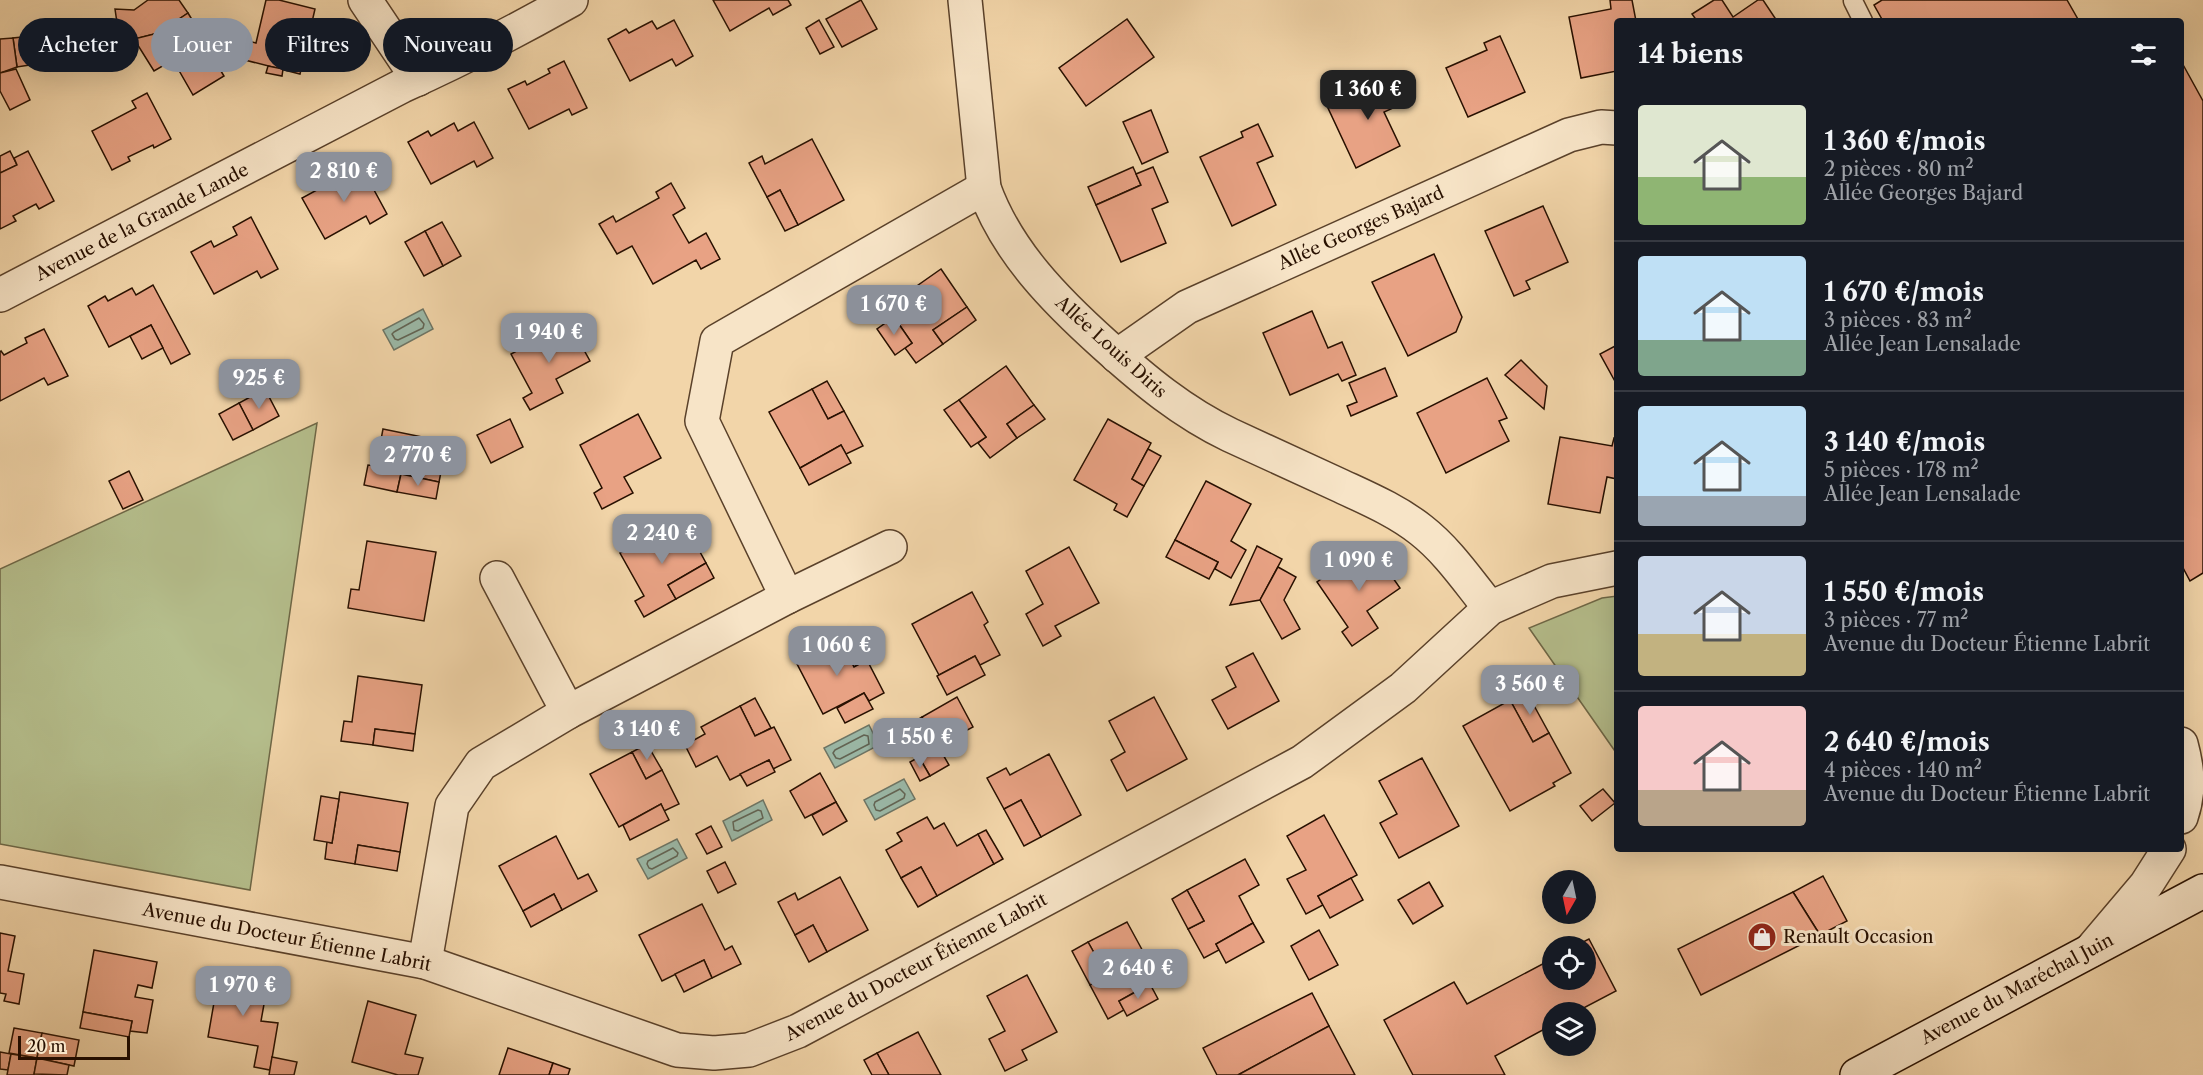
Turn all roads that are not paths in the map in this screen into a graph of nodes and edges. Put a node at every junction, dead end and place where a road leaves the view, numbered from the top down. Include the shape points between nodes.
1 (365, 0) edge
2 (571, 0) edge
3 (965, 0) edge
4 (1852, 1) edge
5 (1861, 18) edge
6 (417, 79) junction
7 (1614, 128) edge
8 (984, 188) junction
9 (0, 295) edge
10 (1117, 356) junction
11 (890, 547) dead end
12 (1614, 569) edge
13 (497, 578) dead end
14 (787, 597) junction
15 (1490, 609) junction
16 (568, 711) junction
17 (2184, 755) edge
18 (2184, 805) edge
19 (2167, 852) edge
20 (0, 882) edge
21 (2194, 893) edge
22 (2091, 950) junction
23 (425, 962) junction
24 (669, 1063) edge
25 (1857, 1075) edge

1 - 6 street
2 - 6 street, Avenue de la Grande Lande
3 - 8 street, Allée Louis Diris
4 - 5 lane
6 - 9 street, Avenue de la Grande Lande
7 - 10 street, Allée Georges Bajard via 1569,135 1198,302
8 - 10 street, Allée Louis Diris via 992,211 1037,278
8 - 14 street via 717,341 702,421
10 - 15 street, Allée Louis Diris via 1168,400 1197,418 1393,510 1448,555
11 - 14 street
12 - 15 street, Avenue du Docteur Étienne Labrit via 1552,581
13 - 16 street
14 - 16 street
15 - 24 street, Avenue du Docteur Étienne Labrit via 1403,688 1302,762 798,1031 749,1050
16 - 23 street via 481,764 452,806
17 - 18 street via 2189,785
19 - 22 street via 2146,885
20 - 23 street, Avenue du Docteur Étienne Labrit
21 - 22 street, Avenue du Maréchal Juin
22 - 25 street, Avenue du Maréchal Juin
23 - 24 street, Avenue du Docteur Étienne Labrit

